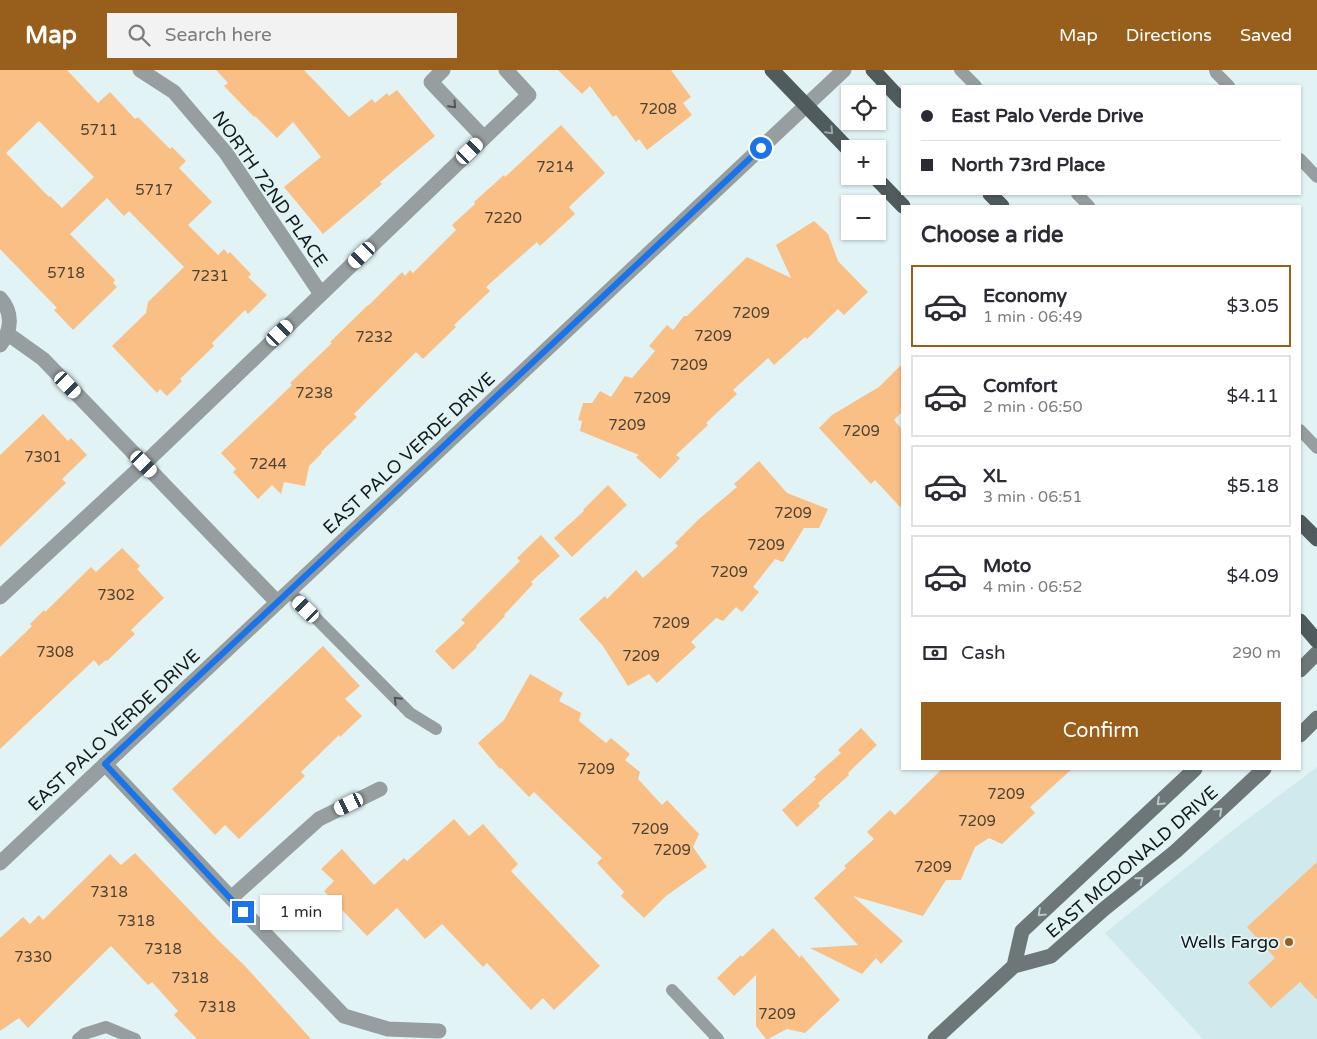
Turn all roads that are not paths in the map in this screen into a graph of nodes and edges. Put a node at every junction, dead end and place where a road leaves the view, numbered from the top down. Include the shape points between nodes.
1 (140, 70) edge
2 (443, 70) edge
3 (506, 70) edge
4 (772, 70) edge
5 (844, 70) edge
6 (873, 70) edge
7 (960, 70) edge
8 (1215, 70) edge
9 (975, 85) edge
10 (1228, 85) edge
11 (901, 100) edge
12 (806, 106) junction
13 (484, 138) junction
14 (841, 142) edge
15 (1301, 160) edge
16 (1317, 177) edge
17 (883, 185) edge
18 (991, 195) edge
19 (1078, 195) edge
20 (902, 205) edge
21 (1001, 205) edge
22 (1088, 205) edge
23 (321, 294) junction
24 (0, 298) edge
25 (4, 339) edge
26 (1301, 431) edge
27 (1317, 448) edge
28 (144, 464) junction
29 (1301, 523) edge
30 (1317, 540) edge
31 (289, 592) junction
32 (0, 597) edge
33 (277, 602) junction
34 (1301, 622) edge
35 (1317, 641) edge
36 (1317, 653) edge
37 (1301, 669) edge
38 (1317, 718) edge
39 (436, 729) dead end
40 (1301, 734) edge
41 (105, 764) junction
42 (1194, 770) edge
43 (1263, 770) edge
44 (380, 789) dead end
45 (0, 863) edge
46 (231, 898) junction
47 (1014, 966) junction
48 (672, 990) dead end
49 (439, 1031) dead end
50 (78, 1039) edge
51 (135, 1039) edge
52 (718, 1039) edge
53 (935, 1039) edge

1 - 23 street, NORTH 72ND PLACE via 174,92 226,153
2 -> 13 street via 431,82
3 - 13 street via 529,94
4 - 12 main road
5 - 12 street, EAST PALO VERDE DRIVE
6 - 11 main road
7 - 9 lane
8 - 10 lane
12 -> 14 main road
12 - 31 street, EAST PALO VERDE DRIVE
13 - 23 street
15 - 16 lane
17 - 20 main road
18 - 21 main road
19 - 22 lane
23 - 28 street
24 - 25 street via 9,313 10,323
25 - 28 street via 43,359
26 - 27 lane
28 - 32 street
28 - 33 street
29 - 30 main road
31 - 33 street, EAST PALO VERDE DRIVE
39 -> 31 lane via 410,713
33 - 41 street, EAST PALO VERDE DRIVE
34 - 35 main road
36 - 37 main road
38 - 40 main road
41 - 45 street, EAST PALO VERDE DRIVE
41 - 46 street
42 -> 47 main road, EAST MCDONALD DRIVE via 1022,931
47 -> 43 main road, EAST MCDONALD DRIVE via 1051,956 1176,852
44 - 46 street via 319,819
46 - 49 street via 344,1016 388,1029
47 - 53 main road, EAST MCDONALD DRIVE
48 - 52 lane
50 - 51 lane via 106,1027

